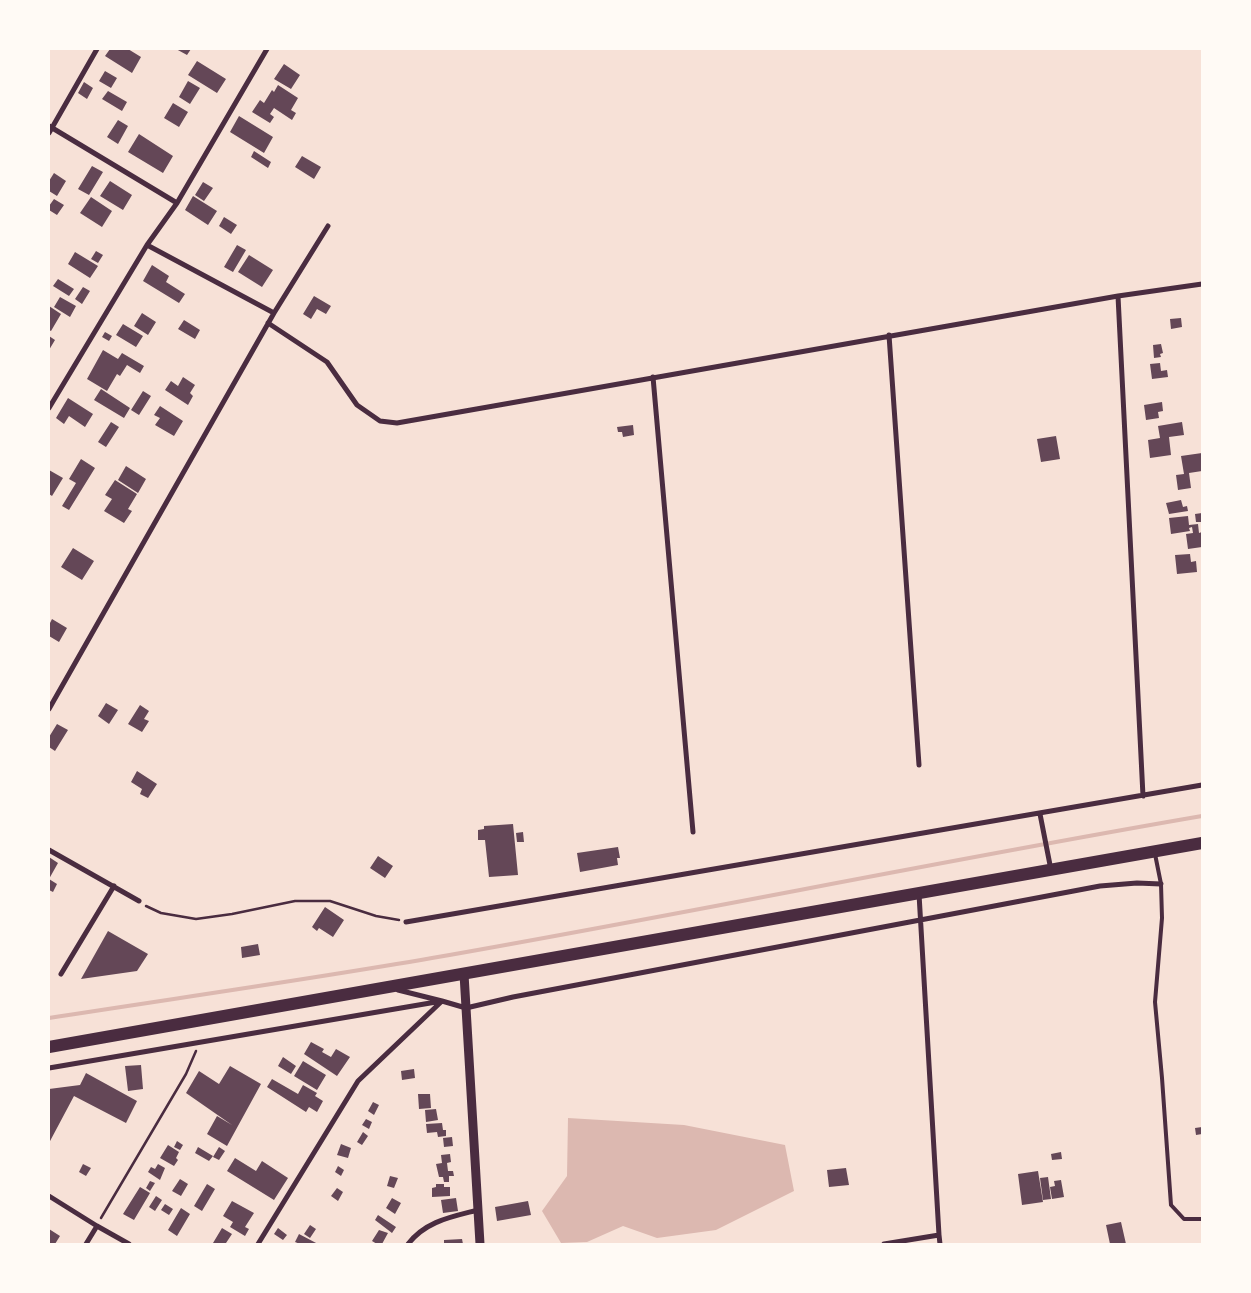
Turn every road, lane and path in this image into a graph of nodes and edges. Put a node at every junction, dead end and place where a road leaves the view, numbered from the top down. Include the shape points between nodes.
1 (97, 49) edge
2 (267, 49) edge
3 (50, 129) edge
4 (177, 203) junction
5 (328, 226) dead end
6 (147, 244) junction
7 (1202, 284) edge
8 (1118, 296) junction
9 (274, 313) junction
10 (268, 323) junction
11 (889, 335) junction
12 (653, 377) junction
13 (49, 408) edge
14 (49, 709) edge
15 (919, 764) dead end
16 (1202, 785) edge
17 (1143, 796) junction
18 (1040, 814) junction
19 (693, 832) dead end
20 (1202, 842) edge
21 (49, 850) edge
22 (1154, 851) junction
23 (1051, 870) junction
24 (1161, 884) junction
25 (114, 886) junction
26 (919, 893) junction
27 (139, 901) joint
28 (920, 920) junction
29 (406, 922) joint
30 (62, 974) dead end
31 (464, 974) junction
32 (389, 987) junction
33 (442, 1001) junction
34 (466, 1008) junction
35 (200, 1041) junction
36 (49, 1047) edge
37 (49, 1068) edge
38 (49, 1196) edge
39 (478, 1210) junction
40 (1202, 1219) edge
41 (97, 1226) junction
42 (939, 1235) junction
43 (86, 1244) edge
44 (130, 1244) edge
45 (258, 1244) edge
46 (408, 1244) edge
47 (480, 1244) edge
48 (884, 1244) edge
49 (940, 1244) edge

1 - 3 street
2 - 4 street
3 - 4 street
4 - 6 street
5 - 9 street
6 - 9 street
6 - 13 street
7 - 8 street
8 - 11 street
8 - 17 street
9 - 10 street
10 - 12 street via 327,362 357,405 380,421 397,423
10 - 14 street
11 - 12 street
11 - 15 street
12 - 19 street
16 - 17 street
17 - 18 street
18 - 23 street
18 - 29 street
20 - 22 highway
21 - 25 street
22 - 23 highway
22 - 24 lane
23 - 26 highway
24 - 28 street via 1100,886
24 - 40 lane via 1162,918 1154,1002 1171,1205 1184,1219
25 - 27 street
25 - 30 street
26 - 28 street
26 - 31 highway
27 - 29 path via 161,913 196,919 295,901 330,901
28 - 34 street via 513,996
28 - 42 street
31 - 32 highway
31 - 34 street
32 - 33 street
32 - 36 highway
33 - 34 street
33 - 35 street
33 - 45 street via 358,1080
34 - 39 street
35 - 37 street
35 - 41 path via 186,1074
38 - 41 street
39 - 46 street via 434,1222
39 - 47 street
41 - 43 street
41 - 44 street
42 - 48 street
42 - 49 street

